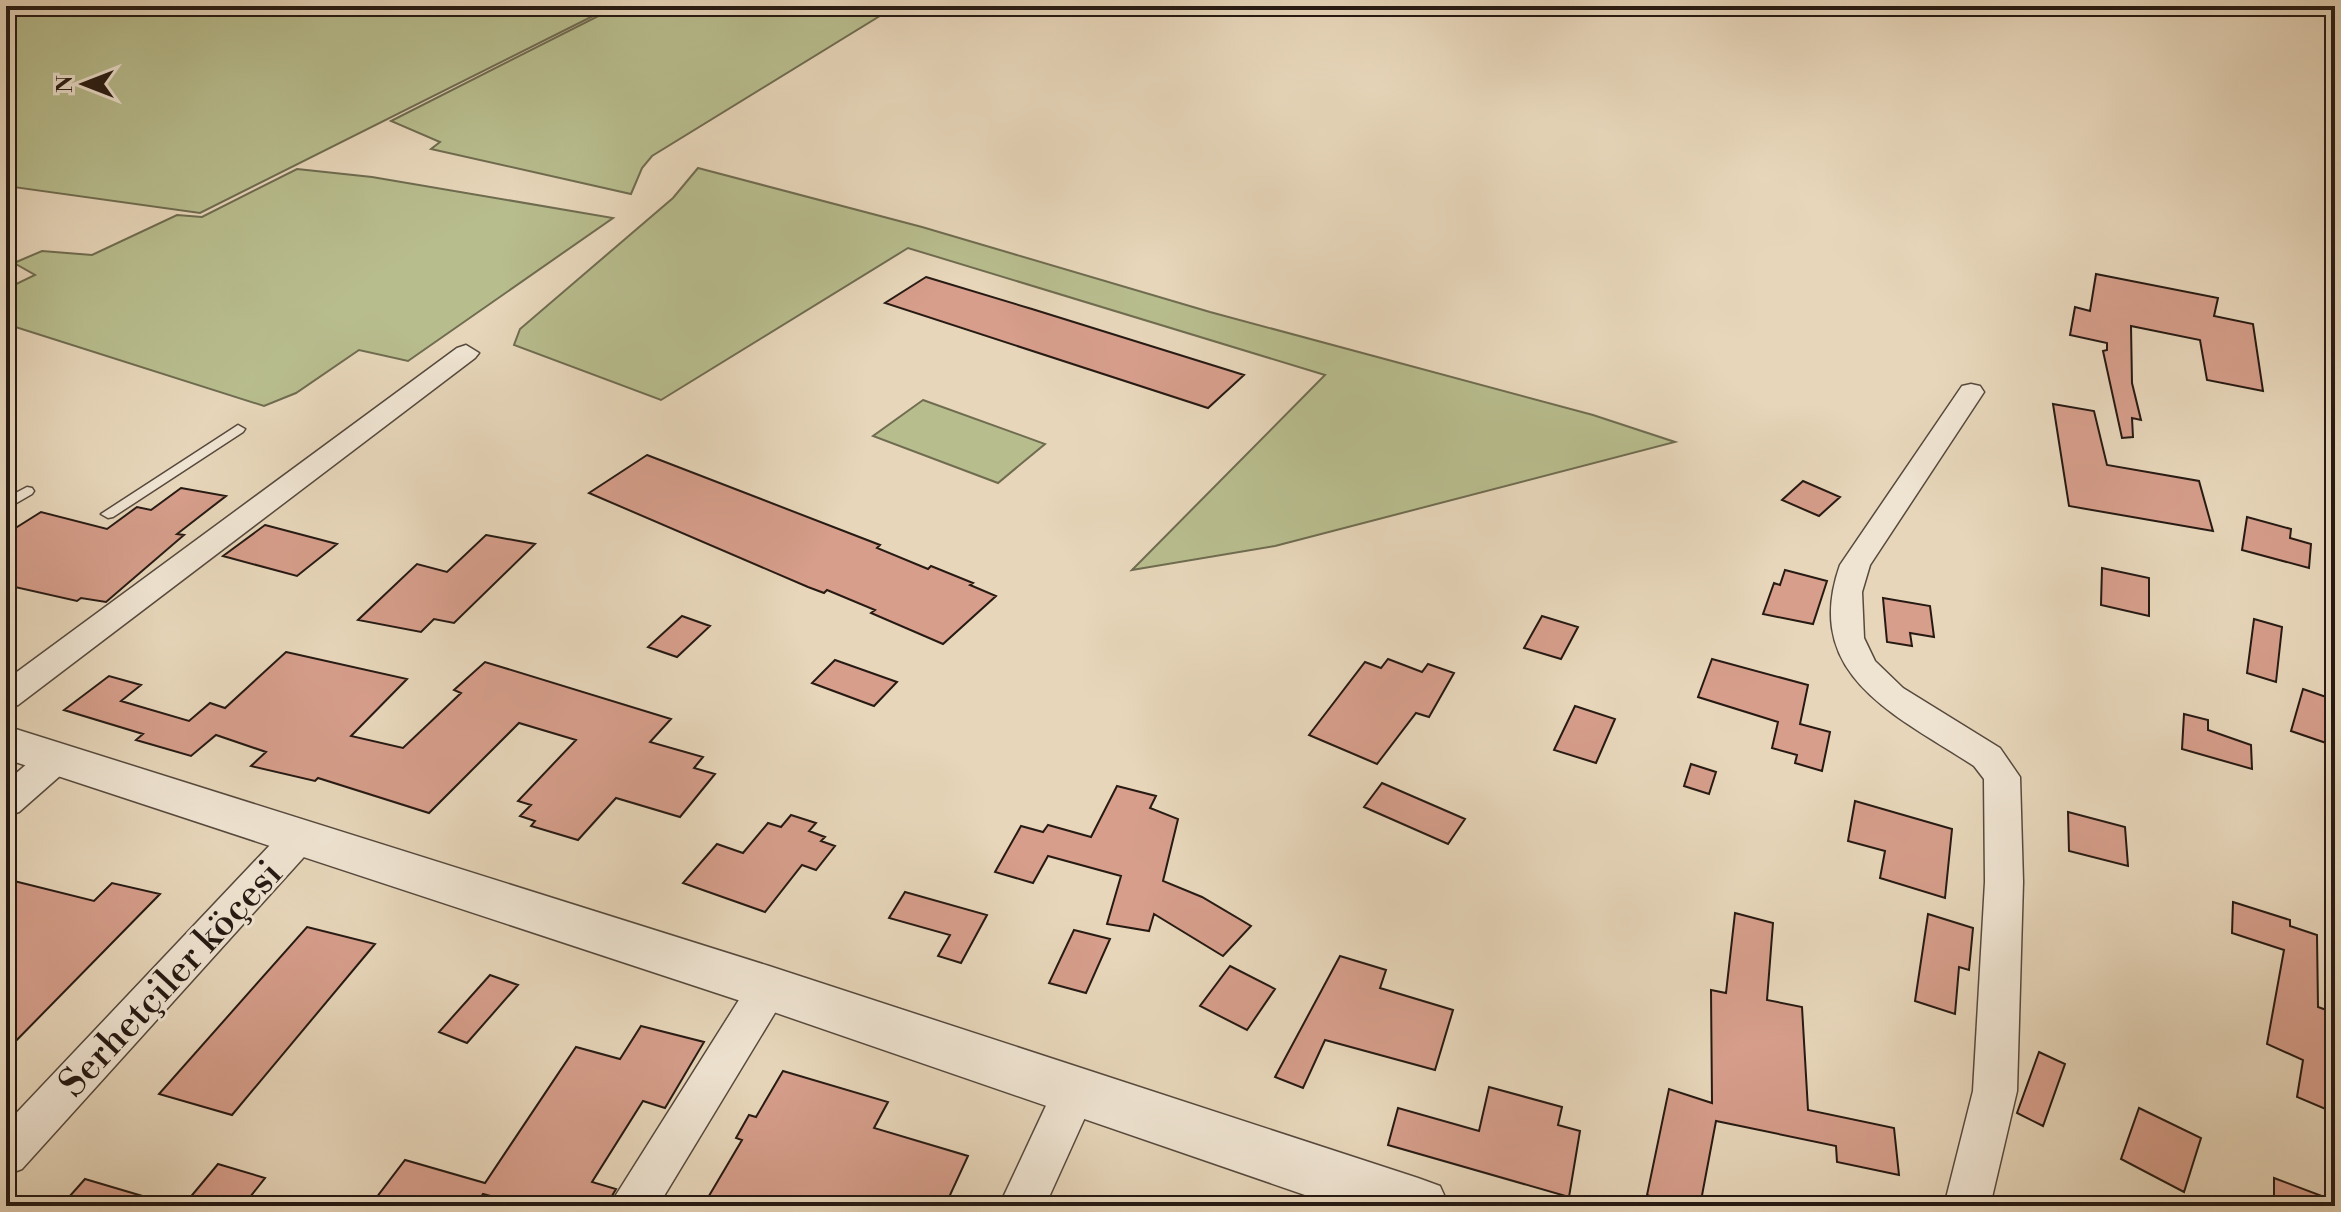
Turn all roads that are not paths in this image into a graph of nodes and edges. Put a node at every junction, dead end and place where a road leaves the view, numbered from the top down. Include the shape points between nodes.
1 (466, 353) dead end
2 (1971, 392) dead end
3 (238, 429) dead end
4 (27, 491) dead end
5 (6, 505) edge
6 (108, 514) dead end
7 (6, 697) edge
8 (6, 742) edge
9 (56, 759) junction
10 (6, 803) edge
11 (300, 837) junction
12 (769, 988) junction
13 (1074, 1093) junction
14 (6, 1155) edge
15 (632, 1206) edge
16 (1022, 1206) edge
17 (1418, 1206) edge
18 (1967, 1206) edge

1 - 7 street
2 - 18 street via 1860,556 1846,592 1848,638 1861,667 1891,696 1987,757 2002,777 2004,882 1995,1091
3 - 6 lane
4 - 5 lane
8 - 9 street
9 - 10 street
9 - 11 street
11 - 12 street
11 - 14 street, Serhetçiler köçesi
12 - 13 street
12 - 15 street
13 - 16 street
13 - 17 street

